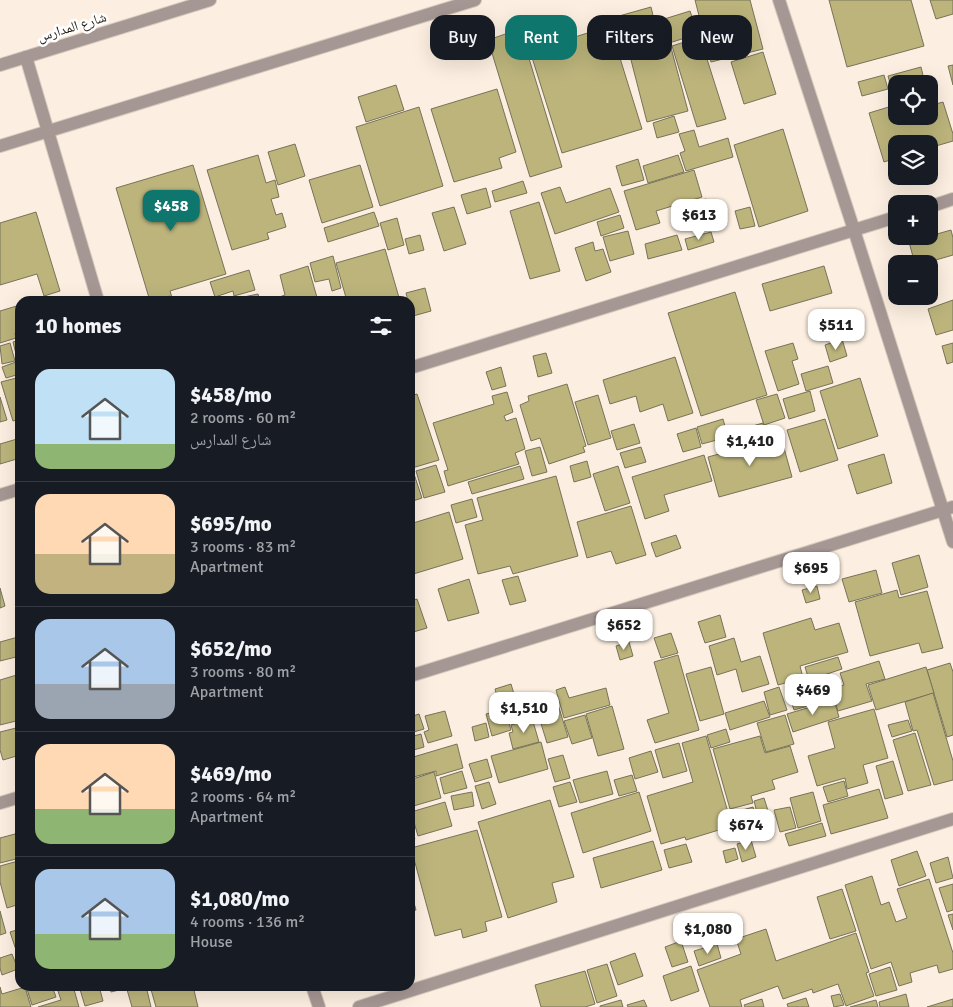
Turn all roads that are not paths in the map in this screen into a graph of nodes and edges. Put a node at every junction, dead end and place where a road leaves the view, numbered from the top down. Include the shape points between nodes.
1 (210, 0) edge
2 (475, 0) edge
3 (779, 0) edge
4 (26, 57) junction
5 (0, 66) edge
6 (47, 132) junction
7 (0, 146) edge
8 (953, 199) edge
9 (938, 204) edge
10 (888, 219) edge
11 (854, 230) junction
12 (96, 296) edge
13 (415, 366) edge
14 (15, 490) edge
15 (0, 495) edge
16 (948, 509) edge
17 (953, 542) edge
18 (415, 674) edge
19 (15, 799) edge
20 (0, 804) edge
21 (953, 819) edge
22 (415, 989) edge
23 (314, 991) edge
24 (410, 991) edge
25 (319, 1007) edge
26 (359, 1007) edge

1 - 4 street, شارع المدارس
2 - 6 street
3 - 11 street
4 - 5 street, شارع المدارس
4 - 6 street
6 - 7 street
6 - 12 street
8 - 9 street
10 - 11 street
11 - 13 street
11 - 16 street
14 - 15 street
16 - 17 street
16 - 18 street
19 - 20 street
21 - 22 street
23 - 25 street
24 - 26 street

